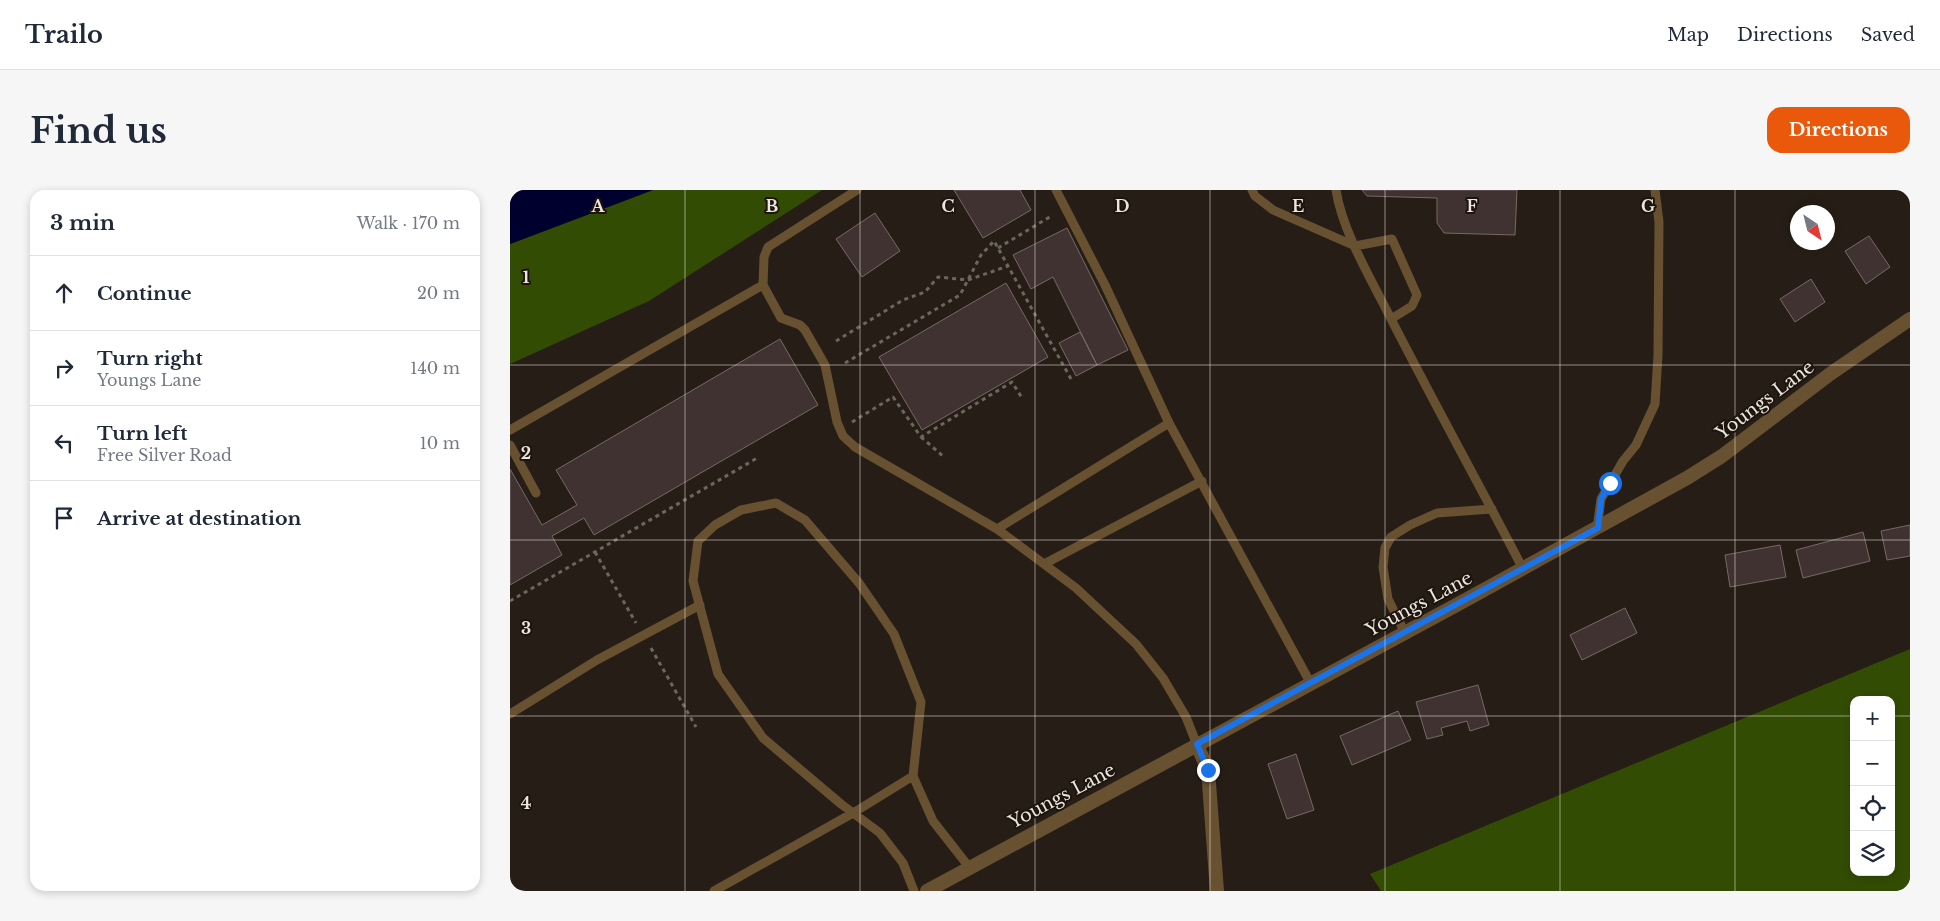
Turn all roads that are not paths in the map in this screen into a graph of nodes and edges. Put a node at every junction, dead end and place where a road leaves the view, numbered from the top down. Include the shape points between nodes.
1 (857, 190) edge
2 (1056, 190) edge
3 (1252, 190) edge
4 (1336, 190) edge
5 (1655, 190) edge
6 (1355, 246) junction
7 (763, 285) junction
8 (1391, 319) junction
9 (1910, 319) edge
10 (1169, 424) junction
11 (510, 430) edge
12 (510, 445) edge
13 (1202, 481) junction
14 (536, 492) dead end
15 (1492, 509) junction
16 (1598, 528) junction
17 (997, 529) junction
18 (1044, 564) junction
19 (1524, 568) junction
20 (700, 605) junction
21 (1405, 633) junction
22 (1311, 684) junction
23 (510, 714) edge
24 (1197, 744) junction
25 (913, 776) junction
26 (853, 814) junction
27 (969, 867) junction
28 (714, 891) edge
29 (914, 891) edge
30 (927, 891) edge
31 (1217, 891) edge

1 - 7 lane via 768,247 764,257
2 - 10 lane via 1106,285
3 - 6 lane via 1273,210
4 - 6 lane
5 - 16 lane via 1659,231 1658,355 1654,404 1636,445 1601,499
6 - 8 lane
6 - 8 lane via 1392,239 1417,295 1412,306
7 - 11 lane
7 - 17 lane via 781,318 805,330 825,365 843,436 855,447
8 - 15 lane
9 - 16 street, Youngs Lane via 1830,374 1722,456
10 - 13 lane
10 - 17 lane
12 - 14 lane
13 - 18 lane
13 - 22 lane
15 - 19 lane
15 - 21 lane via 1437,513 1391,537 1385,548 1383,567 1388,599
16 - 19 street, Youngs Lane
17 - 18 lane
18 - 24 lane via 1076,588 1136,644 1163,678 1186,717
19 - 21 street, Youngs Lane
20 - 23 lane via 598,660
20 - 25 lane via 693,581 698,541 715,525 741,510 776,503 805,520 859,582 894,634 921,702
20 - 26 lane via 718,674 763,738
21 - 22 street, Youngs Lane
22 - 24 street, Youngs Lane
24 - 27 street, Youngs Lane
24 - 31 street via 1208,770
25 - 26 lane
25 - 27 lane via 933,821
26 - 28 lane
26 - 29 lane via 880,833 904,863
27 - 30 street, Youngs Lane

